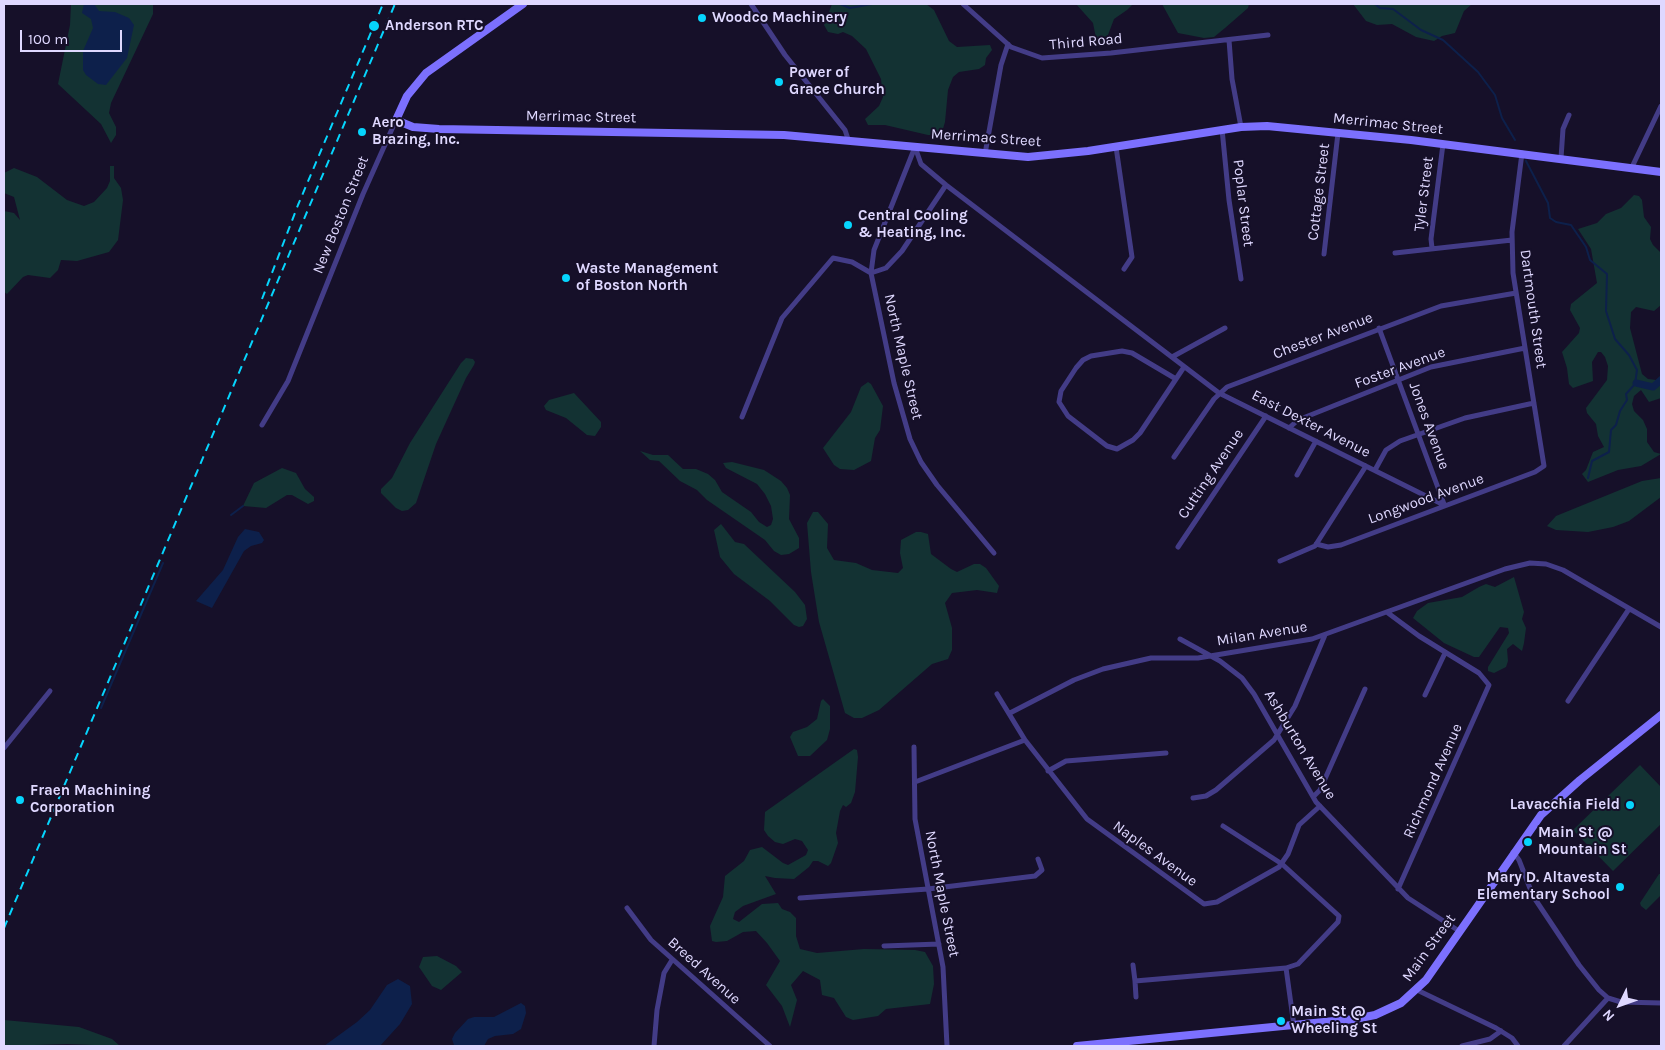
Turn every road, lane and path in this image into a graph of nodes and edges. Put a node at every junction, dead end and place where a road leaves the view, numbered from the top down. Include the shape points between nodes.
1 (523, 4) edge
2 (751, 4) edge
3 (964, 4) edge
4 (1268, 35) dead end
5 (1229, 40) junction
6 (1008, 44) junction
7 (1661, 106) edge
8 (1569, 115) dead end
9 (396, 120) junction
10 (1242, 127) junction
11 (1222, 129) junction
12 (1338, 133) junction
13 (848, 139) junction
14 (1443, 144) junction
15 (915, 147) junction
16 (1116, 147) junction
17 (1522, 153) junction
18 (985, 154) junction
19 (1561, 158) junction
20 (1632, 167) junction
21 (1661, 172) edge
22 (946, 185) junction
23 (1512, 240) junction
24 (1432, 248) junction
25 (1395, 253) dead end
26 (1324, 254) dead end
27 (1124, 268) dead end
28 (871, 273) junction
29 (1241, 279) dead end
30 (1516, 293) junction
31 (1225, 328) dead end
32 (1379, 328) junction
33 (1525, 348) junction
34 (1172, 357) junction
35 (1184, 367) junction
36 (1176, 379) junction
37 (1399, 380) junction
38 (1219, 393) junction
39 (1534, 403) junction
40 (1266, 416) junction
41 (742, 417) dead end
42 (262, 425) dead end
43 (1289, 428) junction
44 (1418, 434) junction
45 (1316, 441) junction
46 (1174, 457) dead end
47 (1366, 466) junction
48 (1543, 467) joint
49 (1375, 470) junction
50 (1296, 475) dead end
51 (1444, 505) junction
52 (1316, 544) junction
53 (1178, 546) dead end
54 (994, 553) dead end
55 (1280, 561) dead end
56 (1629, 609) junction
57 (1388, 612) junction
58 (1661, 627) edge
59 (1325, 635) junction
60 (1180, 639) dead end
61 (1445, 653) junction
62 (1211, 656) junction
63 (1365, 689) dead end
64 (50, 691) dead end
65 (997, 694) dead end
66 (1425, 695) dead end
67 (1568, 701) dead end
68 (1010, 713) junction
69 (1661, 715) edge
70 (1277, 736) junction
71 (1025, 740) junction
72 (914, 747) dead end
73 (4, 748) edge
74 (1166, 753) dead end
75 (1048, 771) junction
76 (914, 782) junction
77 (1313, 797) junction
78 (1193, 798) dead end
79 (1320, 806) junction
80 (1224, 826) dead end
81 (1514, 852) junction
82 (1038, 859) dead end
83 (1282, 864) junction
84 (928, 889) junction
85 (1398, 889) junction
86 (800, 898) dead end
87 (627, 908) dead end
88 (1460, 931) junction
89 (939, 944) junction
90 (884, 946) dead end
91 (672, 960) junction
92 (1133, 964) dead end
93 (1286, 968) junction
94 (1134, 981) junction
95 (1417, 990) junction
96 (1136, 997) dead end
97 (1608, 998) junction
98 (1661, 1003) edge
99 (1294, 1026) junction
100 (1501, 1031) junction
101 (654, 1046) edge
102 (770, 1046) edge
103 (947, 1046) edge
104 (1077, 1046) edge
105 (1462, 1046) edge
106 (1518, 1046) edge
107 (1564, 1046) edge

1 - 9 main road, New Boston Street via 426,73 407,96
2 - 13 street via 785,55 845,130
3 - 6 street, Third Road
4 - 5 street, Third Road
5 - 6 street, Third Road via 1050,59 1034,57
5 - 10 street via 1232,79
6 - 18 street via 1001,65
7 - 20 street
8 - 19 street via 1563,129
9 - 13 main road, Merrimac Street via 423,128 784,134
9 - 42 street, New Boston Street via 288,381
10 - 11 main road, Merrimac Street
10 - 12 main road, Merrimac Street via 1267,126
11 - 16 main road, Merrimac Street
11 - 29 street, Poplar Street
12 - 14 main road, Merrimac Street
12 - 26 street, Cottage Street
13 - 15 main road, Merrimac Street
14 - 17 main road, Merrimac Street
14 - 24 street, Tyler Street
15 - 18 main road, Merrimac Street
15 - 22 street via 921,164
15 - 28 street, North Maple Street via 880,231
16 - 18 main road, Merrimac Street via 1037,157
16 - 27 street via 1132,257
17 - 19 main road, Merrimac Street
17 - 23 street, Dartmouth Street
19 - 20 main road, Merrimac Street
20 - 21 main road, Merrimac Street
22 - 28 street via 896,260
22 - 34 street, East Dexter Avenue
23 - 24 street
23 - 30 street, Dartmouth Street
24 - 25 street
28 - 41 street via 852,262 833,258 782,318
28 - 54 street, North Maple Street via 894,383 910,439 937,485
30 - 32 street, Chester Avenue via 1451,304
30 - 33 street, Dartmouth Street
31 - 34 street
32 - 37 street, Jones Avenue
32 - 38 street, Chester Avenue via 1230,385
33 - 37 street, Foster Avenue via 1438,365
33 - 39 street, Dartmouth Street
34 - 35 street, East Dexter Avenue
35 - 36 street
35 - 38 street, East Dexter Avenue
36 - 36 street via 1140,433 1117,449 1107,446 1068,416 1059,402 1060,391 1083,360 1091,356 1122,351 1132,353
37 - 43 street, Foster Avenue via 1298,420
37 - 44 street, Jones Avenue
38 - 40 street, East Dexter Avenue
38 - 46 street, Chester Avenue
39 - 44 street via 1465,418
39 - 48 street, Dartmouth Street
40 - 43 street, East Dexter Avenue
40 - 53 street, Cutting Avenue
43 - 45 street, East Dexter Avenue
44 - 49 street via 1388,448
44 - 51 street, Jones Avenue
45 - 47 street, East Dexter Avenue
45 - 50 street
47 - 49 street, East Dexter Avenue
47 - 52 street
48 - 51 street, Longwood Avenue
49 - 51 street, East Dexter Avenue
51 - 52 street, Longwood Avenue via 1341,545 1328,547
52 - 55 street
56 - 57 street, Milan Avenue via 1552,566 1537,563 1517,565
56 - 58 street, Milan Avenue
56 - 67 street
57 - 59 street, Milan Avenue
57 - 61 street
59 - 62 street, Milan Avenue
59 - 70 street via 1296,706
60 - 62 street, Ashburton Avenue
61 - 66 street
61 - 85 street, Richmond Avenue via 1479,673 1489,683 1489,688
62 - 68 street, Milan Avenue via 1156,657 1103,669
62 - 70 street, Ashburton Avenue via 1246,683
63 - 77 street via 1320,791
64 - 73 street
65 - 68 street, Naples Avenue
68 - 71 street, Naples Avenue
69 - 81 main road, Main Street via 1552,804
70 - 77 street, Ashburton Avenue
70 - 78 street via 1216,790
71 - 75 street, Naples Avenue
71 - 76 street
72 - 76 street, North Maple Street
74 - 75 street via 1062,762
75 - 83 street, Naples Avenue via 1093,824 1204,904 1217,902
76 - 84 street, North Maple Street via 916,826
77 - 79 street, Ashburton Avenue
79 - 83 street via 1300,823
79 - 85 street, Ashburton Avenue
80 - 83 street
81 - 88 main road, Main Street
81 - 97 street via 1538,904 1594,986
82 - 84 street via 1042,870 1035,876
83 - 93 street via 1339,918 1298,964
84 - 86 street
84 - 89 street, North Maple Street
85 - 88 street, Ashburton Avenue via 1419,907
87 - 91 street, Breed Avenue via 642,931
88 - 95 main road, Main Street
89 - 90 street
89 - 103 street, North Maple Street via 945,985
91 - 101 street via 664,973
91 - 102 street, Breed Avenue
92 - 94 street
93 - 94 street
93 - 99 street
94 - 96 street
95 - 99 main road, Main Street via 1401,1003 1374,1015
95 - 100 street
97 - 98 street via 1627,1003
97 - 107 street
99 - 104 main road, Main Street
100 - 105 street via 1490,1039
100 - 106 street

